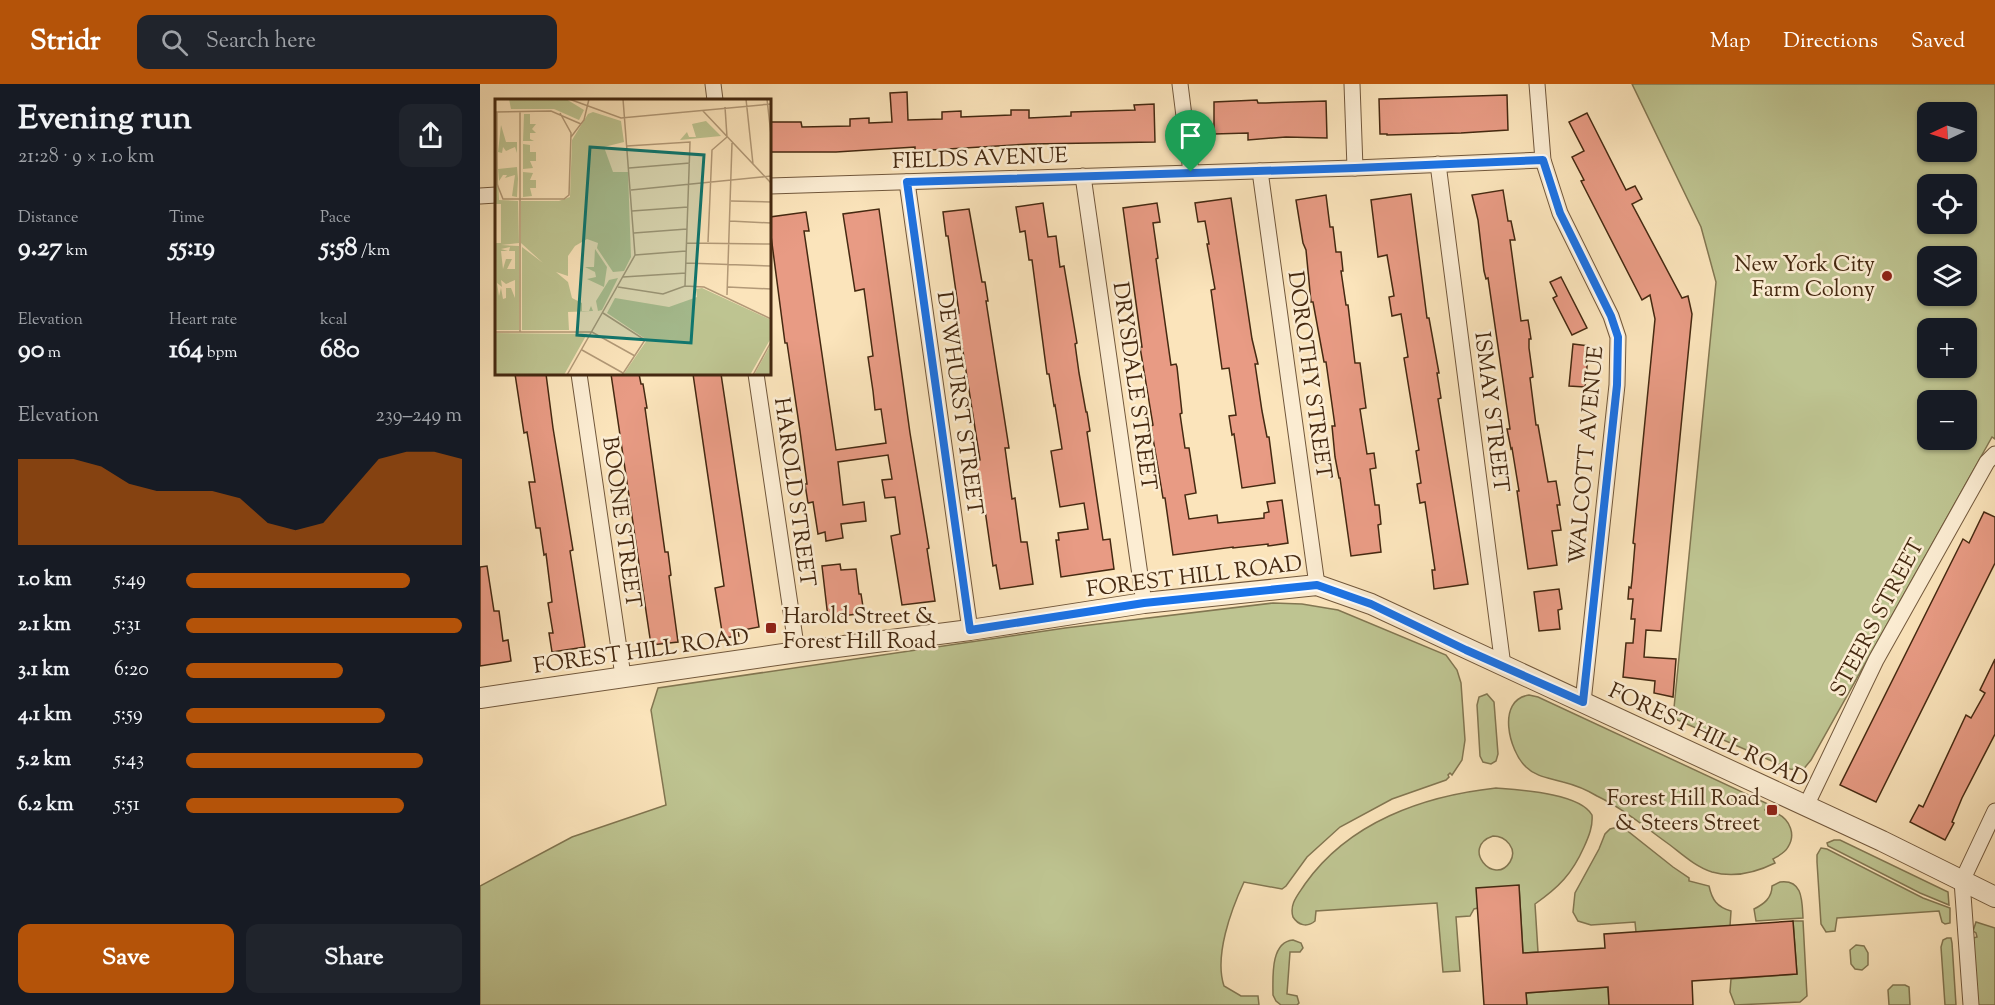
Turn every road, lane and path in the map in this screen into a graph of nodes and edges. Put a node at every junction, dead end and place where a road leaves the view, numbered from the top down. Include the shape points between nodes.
1 (713, 84) edge
2 (1352, 84) edge
3 (1537, 84) edge
4 (1181, 90) edge
5 (715, 99) edge
6 (1543, 160) junction
7 (1438, 164) junction
8 (1355, 168) junction
9 (1260, 171) junction
10 (1191, 172) junction
11 (1083, 176) junction
12 (907, 182) junction
13 (771, 186) edge
14 (495, 195) edge
15 (480, 196) edge
16 (579, 375) edge
17 (756, 375) edge
18 (1995, 454) edge
19 (1317, 585) junction
20 (1144, 603) junction
21 (970, 630) junction
22 (797, 652) junction
23 (1503, 666) junction
24 (623, 676) junction
25 (480, 698) edge
26 (1583, 702) junction
27 (1806, 806) junction
28 (1995, 812) edge
29 (1962, 881) junction
30 (1995, 897) edge
31 (1971, 1005) edge

1 - 5 street
2 - 8 street
3 - 6 street, WALCOTT AVENUE
4 - 10 street
6 - 7 street, FIELDS AVENUE
6 - 26 street, WALCOTT AVENUE via 1560,213 1618,337 1617,385
7 - 8 street, FIELDS AVENUE
7 - 23 street, ISMAY STREET
8 - 9 street, FIELDS AVENUE
9 - 10 street, FIELDS AVENUE
9 - 19 street, DOROTHY STREET
10 - 11 street, FIELDS AVENUE
11 - 12 street, FIELDS AVENUE
11 - 20 street, DRYSDALE STREET
12 - 13 street, FIELDS AVENUE
12 - 21 street, DEWHURST STREET
14 - 15 street
16 - 24 street, BOONE STREET
17 - 22 street, HAROLD STREET
18 - 27 street, STEERS STREET via 1876,660
19 - 20 street, FOREST HILL ROAD
19 - 23 street, FOREST HILL ROAD via 1371,604
20 - 21 street, FOREST HILL ROAD
21 - 22 street, FOREST HILL ROAD
22 - 24 street, FOREST HILL ROAD
23 - 26 street, FOREST HILL ROAD
24 - 25 street, FOREST HILL ROAD
26 - 27 street, FOREST HILL ROAD
27 - 29 street, FOREST HILL ROAD
28 - 29 street
29 - 30 street, FOREST HILL ROAD
29 - 31 street

